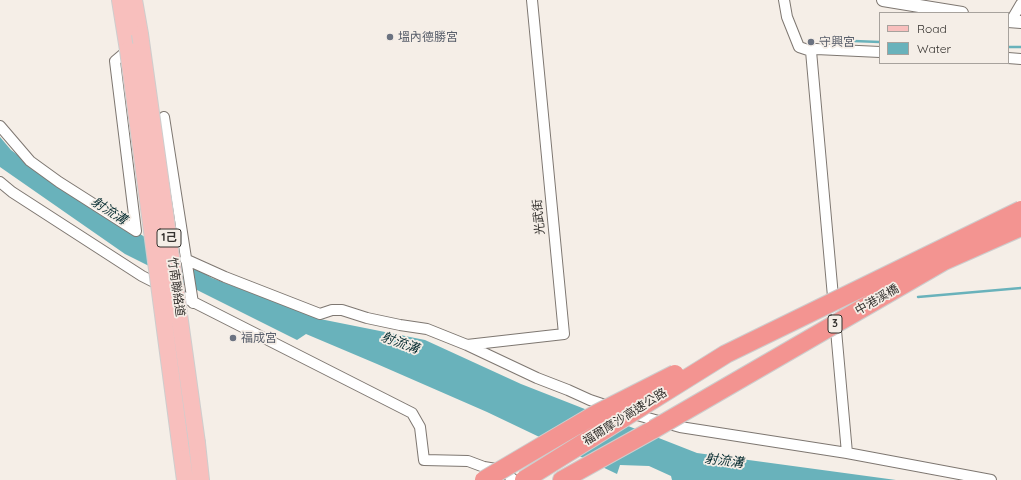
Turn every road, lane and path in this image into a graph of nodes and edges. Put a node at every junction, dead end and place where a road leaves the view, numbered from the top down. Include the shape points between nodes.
1 (120, 0) edge
2 (134, 0) edge
3 (532, 0) edge
4 (784, 0) edge
5 (883, 0) edge
6 (1021, 4) edge
7 (956, 12) edge
8 (1013, 21) edge
9 (128, 50) junction
10 (811, 51) junction
11 (879, 52) edge
12 (1009, 58) edge
13 (1021, 58) edge
14 (164, 117) dead end
15 (0, 126) edge
16 (0, 182) edge
17 (1021, 210) edge
18 (1021, 227) edge
19 (185, 258) junction
20 (193, 303) junction
21 (467, 345) junction
22 (726, 354) junction
23 (654, 429) junction
24 (847, 453) junction
25 (185, 480) edge
26 (201, 480) edge
27 (484, 480) edge
28 (514, 480) edge
29 (524, 480) edge
30 (562, 480) edge
31 (575, 480) edge
32 (991, 480) edge

1 - 9 main road, 竹南聯絡道 / 1己
2 - 26 main road, 竹南聯絡道 / 1己, bridge via 198,443
3 - 21 street, 光武街 via 564,334
4 - 10 street via 787,17 799,47
5 - 7 street
6 - 8 street
9 - 15 street via 115,61 136,231 30,161
9 - 25 main road, 竹南聯絡道 / 1己, bridge
10 - 11 street via 816,49
10 - 24 street
12 - 13 street
14 - 19 street
16 - 20 street via 142,276
17 - 22 highway, 中港溪橋 / 3, bridge
18 - 23 highway, 中港溪橋 / 3, bridge via 944,260
19 - 20 street
19 - 21 street via 225,277 320,314 342,310 367,318 427,329
20 - 28 street via 412,413 420,427 424,460 468,461 502,470
21 - 24 street via 536,378 641,417 680,427
22 - 27 highway, bridge via 697,363 596,414
22 - 29 highway, 福爾摩沙高速公路 / 3, bridge
23 - 30 highway, 福爾摩沙高速公路 / 3
23 - 31 highway
24 - 32 street

